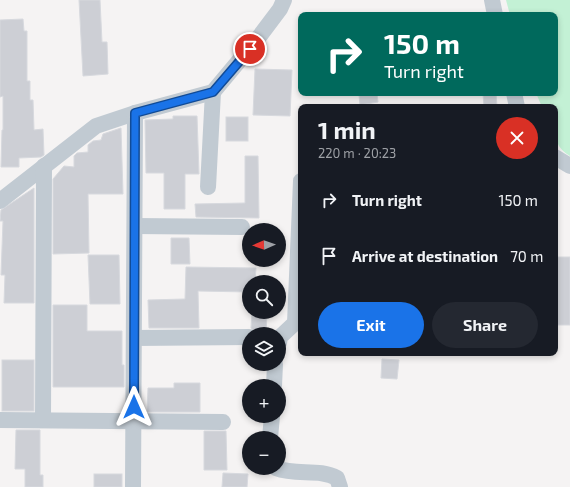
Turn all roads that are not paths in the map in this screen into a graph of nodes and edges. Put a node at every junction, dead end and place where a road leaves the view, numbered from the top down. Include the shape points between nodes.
1 (284, 0) edge
2 (492, 0) edge
3 (494, 12) edge
4 (213, 92) junction
5 (135, 113) junction
6 (558, 159) edge
7 (44, 166) junction
8 (570, 166) edge
9 (208, 187) dead end
10 (0, 201) edge
11 (135, 226) junction
12 (242, 227) dead end
13 (298, 252) edge
14 (286, 332) edge
15 (242, 337) edge
16 (134, 338) junction
17 (0, 420) edge
18 (43, 420) junction
19 (133, 421) junction
20 (223, 422) dead end
21 (286, 471) edge
22 (133, 487) edge
23 (340, 487) edge

1 - 4 street via 259,38
2 - 3 street
4 - 5 street
4 - 9 street
5 - 7 street via 96,126
5 - 11 street
6 - 8 street
7 - 10 street
7 - 18 street
11 - 12 street
11 - 16 street
13 - 14 street via 295,324
15 - 16 street
16 - 19 street
17 - 18 street
18 - 19 street
19 - 20 street
19 - 22 street
21 - 23 street via 329,474 337,478

